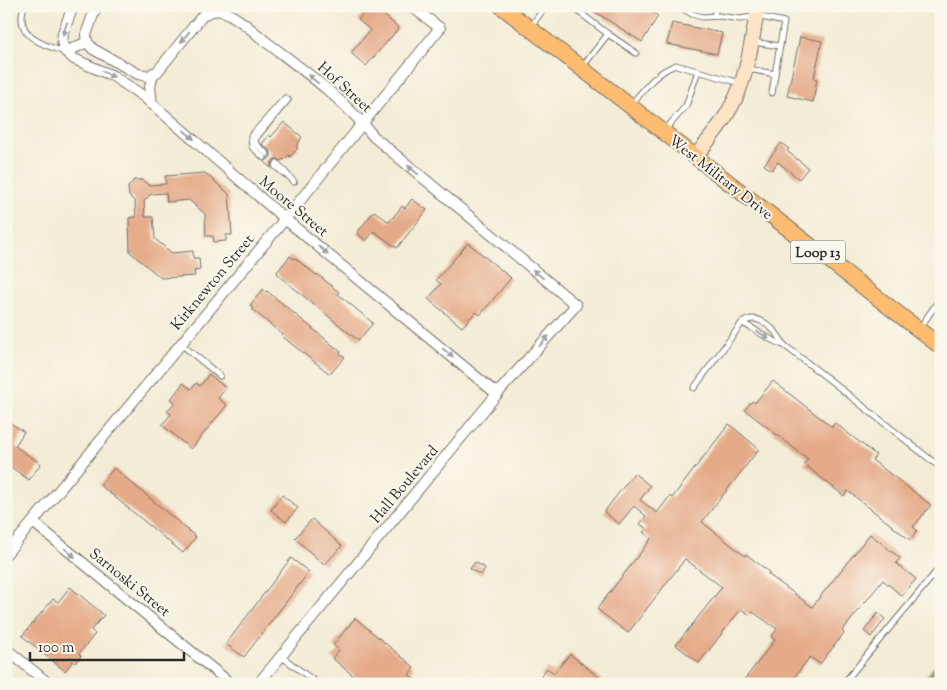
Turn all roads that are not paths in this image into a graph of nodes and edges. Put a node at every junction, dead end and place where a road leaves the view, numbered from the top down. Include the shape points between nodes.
1 (24, 6) edge
2 (73, 6) edge
3 (96, 6) edge
4 (412, 6) edge
5 (501, 6) edge
6 (546, 6) edge
7 (571, 6) edge
8 (679, 6) edge
9 (716, 6) edge
10 (757, 11) edge
11 (714, 16) junction
12 (529, 28) junction
13 (608, 34) junction
14 (88, 42) junction
15 (751, 42) junction
16 (780, 46) junction
17 (66, 52) junction
18 (636, 53) dead end
19 (581, 68) junction
20 (745, 69) junction
21 (698, 71) junction
22 (153, 73) junction
23 (775, 74) junction
24 (741, 84) junction
25 (772, 93) dead end
26 (287, 99) dead end
27 (152, 104) junction
28 (630, 107) junction
29 (363, 123) junction
30 (663, 132) junction
31 (266, 156) dead end
32 (695, 157) junction
33 (276, 165) dead end
34 (294, 182) dead end
35 (285, 219) junction
36 (941, 300) edge
37 (576, 305) joint
38 (742, 323) junction
39 (918, 329) junction
40 (181, 344) junction
41 (784, 345) junction
42 (941, 347) edge
43 (220, 376) dead end
44 (694, 388) dead end
45 (497, 394) junction
46 (941, 468) edge
47 (33, 522) junction
48 (6, 554) edge
49 (941, 566) edge
50 (6, 649) edge
51 (281, 656) junction
52 (49, 684) edge
53 (231, 684) edge
54 (258, 684) edge
55 (318, 684) edge
56 (843, 684) edge

1 - 17 lane via 21,19 30,36
2 -> 17 street via 63,33
3 - 14 street via 86,35
4 - 29 street, Kirknewton Street via 440,28
5 - 12 main road, West Military Drive / Loop 13
6 - 12 lane
7 - 13 lane
8 - 11 lane via 697,15
9 - 11 lane
10 - 11 lane via 747,19
10 - 15 street
10 - 16 lane via 784,22
12 - 19 main road, West Military Drive / Loop 13
13 - 18 lane
13 - 19 lane
14 - 17 street
14 - 22 street via 93,50 138,74 149,76
15 - 16 lane
15 - 20 street
16 - 23 lane
17 -> 27 street, Moore Street via 74,59 113,76
19 - 28 main road, West Military Drive / Loop 13
20 - 23 lane
20 - 24 street
21 - 24 lane
21 - 28 lane via 676,65 666,68
21 - 30 lane via 686,106
22 - 27 street via 150,88
29 -> 22 street, Hof Street via 295,64 224,12 213,10 203,15
23 - 25 lane
24 - 32 street via 719,127
26 - 31 lane via 255,140
27 -> 35 street, Moore Street
28 - 30 main road, West Military Drive / Loop 13
29 - 35 street, Kirknewton Street
37 -> 29 street, Hof Street via 374,137
30 - 32 main road, West Military Drive / Loop 13
32 - 39 main road, West Military Drive / Loop 13
33 - 34 lane
35 - 40 street, Kirknewton Street
35 -> 45 street, Moore Street
36 - 39 lane
45 -> 37 street, Hall Boulevard
38 -> 41 lane
38 - 41 lane via 750,319 761,321 776,333
38 - 44 lane
39 - 42 main road, West Military Drive / Loop 13
40 - 43 lane
40 - 47 street, Kirknewton Street
41 - 46 lane
45 - 51 street, Hall Boulevard
47 - 48 street, Kirknewton Street
47 -> 53 street, Sarnoski Street
49 - 56 lane
50 - 52 street
51 - 54 street, Hall Boulevard
51 - 55 lane

